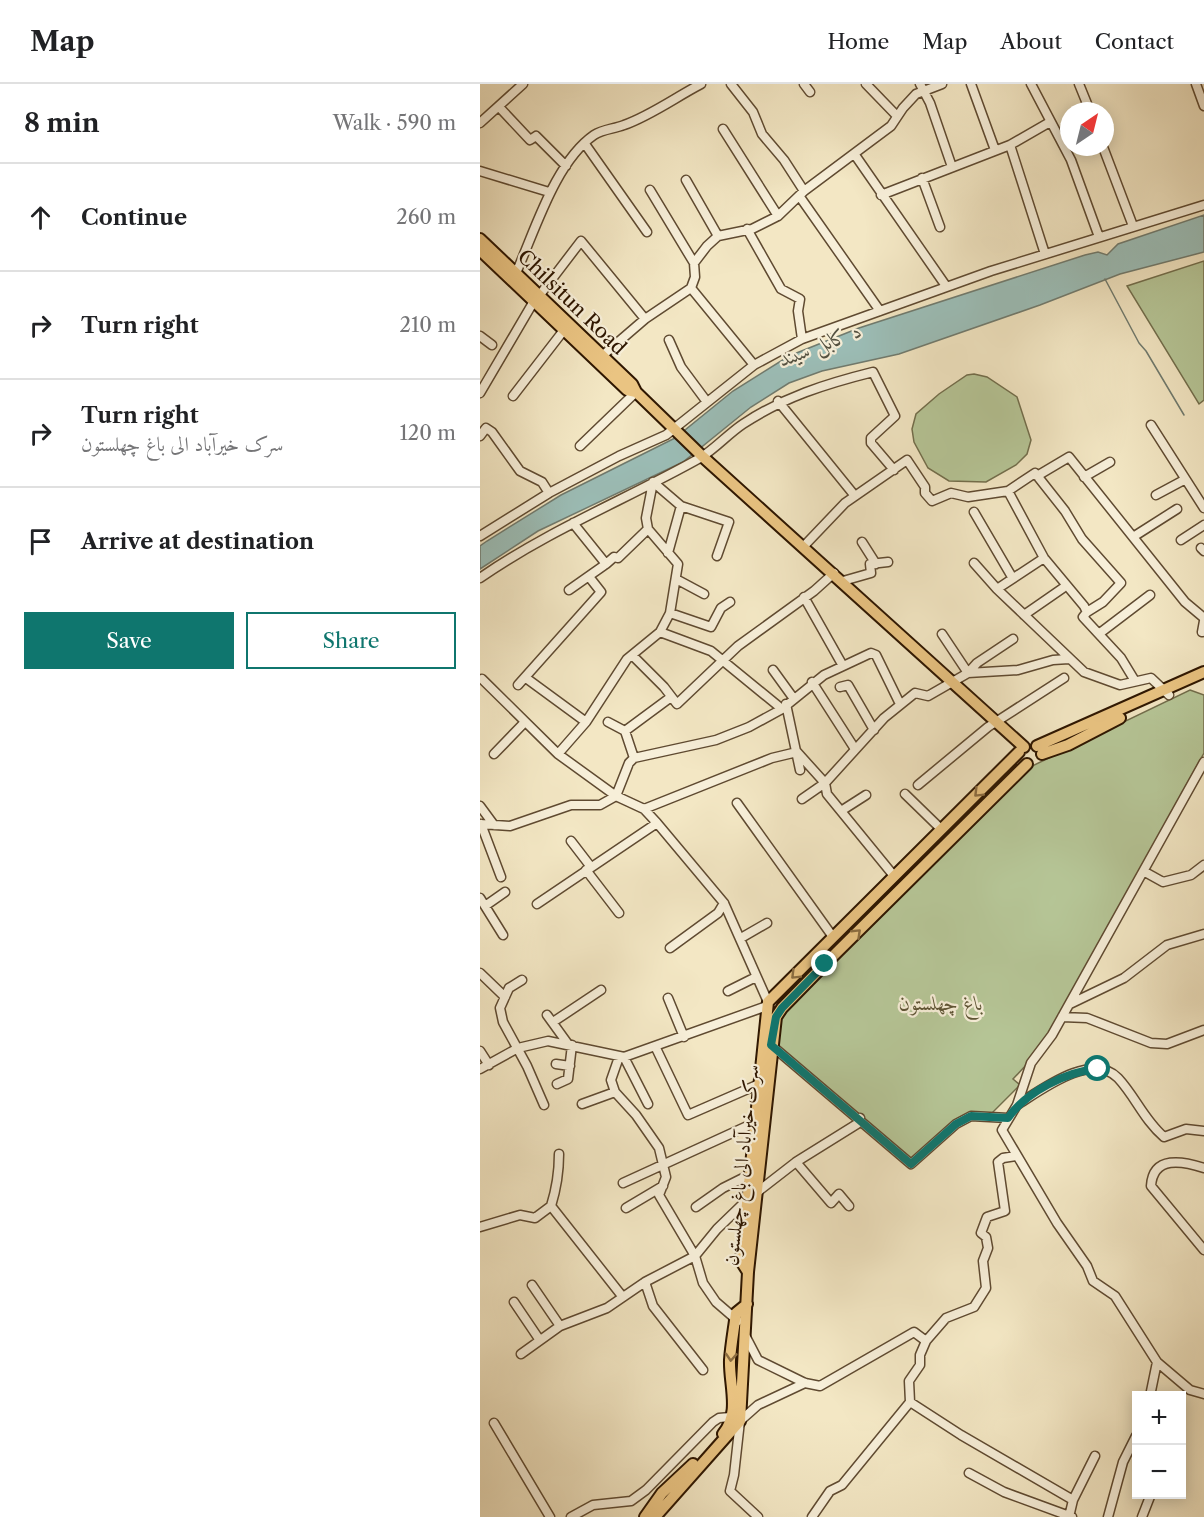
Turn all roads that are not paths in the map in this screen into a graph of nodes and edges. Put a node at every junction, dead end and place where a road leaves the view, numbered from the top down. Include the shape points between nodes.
1 (700, 84) edge
2 (731, 84) edge
3 (804, 84) edge
4 (866, 84) edge
5 (942, 84) edge
6 (971, 84) edge
7 (1031, 84) edge
8 (1196, 84) edge
9 (520, 85) edge
10 (1082, 85) edge
11 (921, 87) edge
12 (810, 92) dead end
13 (1087, 102) edge
14 (1204, 106) edge
15 (500, 108) junction
16 (897, 116) junction
17 (1050, 122) junction
18 (480, 123) edge
19 (723, 129) dead end
20 (585, 144) junction
21 (1010, 145) junction
22 (995, 150) junction
23 (855, 155) junction
24 (1106, 156) edge
25 (566, 166) junction
26 (952, 167) junction
27 (480, 171) edge
28 (922, 178) junction
29 (686, 180) dead end
30 (650, 190) dead end
31 (549, 192) junction
32 (802, 194) junction
33 (881, 195) junction
34 (1204, 205) edge
35 (778, 216) junction
36 (1133, 226) junction
37 (940, 227) dead end
38 (747, 229) junction
39 (647, 232) dead end
40 (718, 236) junction
41 (1099, 237) junction
42 (480, 239) edge
43 (480, 250) edge
44 (1045, 254) junction
45 (694, 263) junction
46 (516, 273) junction
47 (946, 286) junction
48 (691, 288) junction
49 (537, 299) junction
50 (880, 311) junction
51 (645, 319) junction
52 (564, 330) junction
53 (480, 336) edge
54 (802, 339) junction
55 (669, 340) dead end
56 (492, 345) dead end
57 (602, 356) junction
58 (754, 365) junction
59 (636, 392) junction
60 (480, 393) edge
61 (513, 396) dead end
62 (778, 401) junction
63 (707, 402) junction
64 (483, 425) edge
65 (1151, 425) dead end
66 (676, 431) junction
67 (480, 436) edge
68 (580, 446) dead end
69 (701, 455) junction
70 (1110, 462) dead end
71 (894, 470) junction
72 (1037, 476) junction
73 (1084, 477) junction
74 (1184, 480) junction
75 (653, 482) junction
76 (1008, 491) junction
77 (549, 493) junction
78 (1156, 495) dead end
79 (855, 496) junction
80 (681, 506) junction
81 (1204, 508) edge
82 (1177, 509) dead end
83 (974, 512) dead end
84 (573, 523) junction
85 (1204, 525) edge
86 (648, 529) junction
87 (480, 536) edge
88 (1133, 537) junction
89 (1180, 540) dead end
90 (862, 542) dead end
91 (804, 546) junction
92 (668, 553) junction
93 (717, 556) dead end
94 (1044, 558) junction
95 (888, 562) dead end
96 (974, 563) dead end
97 (606, 564) junction
98 (876, 564) junction
99 (838, 577) junction
100 (1012, 577) junction
101 (480, 578) edge
102 (590, 578) junction
103 (676, 579) junction
104 (1063, 588) dead end
105 (997, 589) junction
106 (568, 590) dead end
107 (704, 594) dead end
108 (1150, 595) dead end
109 (804, 597) junction
110 (730, 602) dead end
111 (1087, 612) junction
112 (670, 613) junction
113 (1024, 615) junction
114 (1204, 620) edge
115 (660, 632) junction
116 (1202, 632) dead end
117 (1100, 633) junction
118 (942, 634) dead end
119 (1013, 639) dead end
120 (632, 656) junction
121 (1069, 659) junction
122 (721, 662) junction
123 (843, 666) junction
124 (773, 670) dead end
125 (1204, 672) edge
126 (968, 673) junction
127 (526, 678) junction
128 (1064, 678) dead end
129 (482, 679) dead end
130 (1204, 679) edge
131 (1135, 681) junction
132 (812, 682) junction
133 (952, 682) junction
134 (518, 685) dead end
135 (840, 687) dead end
136 (1167, 693) junction
137 (671, 697) junction
138 (787, 704) junction
139 (900, 704) junction
140 (586, 722) junction
141 (608, 722) dead end
142 (998, 722) junction
143 (524, 723) junction
144 (874, 730) junction
145 (625, 732) junction
146 (855, 749) junction
147 (1022, 749) junction
148 (1039, 750) junction
149 (797, 752) junction
150 (494, 754) dead end
151 (558, 754) junction
152 (634, 758) junction
153 (1204, 762) edge
154 (1027, 764) junction
155 (800, 770) dead end
156 (825, 783) junction
157 (918, 785) dead end
158 (905, 794) dead end
159 (866, 795) dead end
160 (616, 796) junction
161 (802, 799) dead end
162 (737, 803) dead end
163 (480, 806) edge
164 (644, 809) junction
165 (841, 811) junction
166 (657, 823) junction
167 (480, 824) edge
168 (494, 825) junction
169 (941, 829) junction
170 (571, 841) dead end
171 (1204, 865) edge
172 (588, 869) junction
173 (1145, 872) junction
174 (894, 876) junction
175 (501, 877) dead end
176 (505, 892) dead end
177 (480, 898) edge
178 (724, 903) junction
179 (537, 904) dead end
180 (487, 909) junction
181 (619, 913) dead end
182 (480, 920) edge
183 (767, 923) dead end
184 (1204, 934) edge
185 (504, 935) dead end
186 (833, 937) junction
187 (741, 938) junction
188 (670, 948) dead end
189 (480, 973) edge
190 (756, 977) junction
191 (522, 980) dead end
192 (601, 990) dead end
193 (728, 991) dead end
194 (505, 997) junction
195 (668, 998) dead end
196 (767, 1004) junction
197 (1068, 1005) junction
198 (1062, 1017) junction
199 (1204, 1030) edge
200 (684, 1037) junction
201 (570, 1045) junction
202 (771, 1045) junction
203 (654, 1046) junction
204 (518, 1048) junction
205 (480, 1051) edge
206 (622, 1057) junction
207 (556, 1064) dead end
208 (489, 1065) junction
209 (570, 1066) junction
210 (480, 1069) edge
211 (557, 1084) dead end
212 (757, 1085) junction
213 (615, 1092) junction
214 (582, 1104) dead end
215 (648, 1104) dead end
216 (544, 1105) dead end
217 (1017, 1105) junction
218 (860, 1118) junction
219 (1008, 1118) junction
220 (754, 1123) junction
221 (1204, 1131) edge
222 (559, 1154) dead end
223 (1016, 1156) junction
224 (796, 1162) junction
225 (662, 1165) junction
226 (1204, 1168) edge
227 (754, 1172) junction
228 (623, 1184) dead end
229 (663, 1185) junction
230 (752, 1197) junction
231 (551, 1206) junction
232 (849, 1206) dead end
233 (696, 1207) dead end
234 (626, 1208) dead end
235 (480, 1227) edge
236 (1204, 1250) edge
237 (695, 1256) junction
238 (645, 1282) junction
239 (532, 1285) dead end
240 (622, 1296) junction
241 (514, 1302) dead end
242 (747, 1304) junction
243 (735, 1318) junction
244 (560, 1326) junction
245 (746, 1332) junction
246 (539, 1339) junction
247 (926, 1341) junction
248 (521, 1354) dead end
249 (1157, 1362) junction
250 (703, 1370) dead end
251 (805, 1383) junction
252 (1151, 1391) edge
253 (1204, 1394) edge
254 (910, 1402) junction
255 (735, 1419) junction
256 (494, 1423) dead end
257 (1132, 1445) edge
258 (1095, 1456) dead end
259 (969, 1473) dead end
260 (1149, 1499) edge
261 (1073, 1500) junction
262 (550, 1517) edge
263 (571, 1517) edge
264 (645, 1517) edge
265 (655, 1517) edge
266 (758, 1517) edge
267 (812, 1517) edge
268 (1070, 1517) edge
269 (1108, 1517) edge
270 (1142, 1517) edge

1 - 20 street via 624,125 593,136
2 - 32 street via 753,112 762,134 784,160
3 - 12 street
4 - 16 street
5 - 11 street
6 - 22 street
7 - 17 street
8 - 14 street
9 - 15 street
10 - 13 street
11 - 16 street
11 - 26 street
15 - 18 street
15 - 25 street via 530,140 536,136
16 - 23 street via 891,126
17 - 21 street
17 - 41 street via 1071,160
19 - 35 street
20 - 25 street
20 - 39 street
21 - 22 street
21 - 44 street
22 - 26 street
23 - 32 street
23 - 33 street
24 - 36 street
25 - 31 street
26 - 28 street
27 - 31 street
28 - 33 street
28 - 37 street
29 - 40 street
30 - 45 street
31 - 46 street
32 - 35 street
32 - 50 street
33 - 47 street
34 - 36 street
35 - 38 street
36 - 41 street
38 - 40 street
38 - 54 street via 781,289 800,299
40 - 45 street
41 - 44 street
42 - 46 main road, Chilsitun Road
43 - 49 main road, Chilsitun Road
44 - 47 street
45 - 48 street
46 - 49 main road, Chilsitun Road
47 - 50 street
48 - 51 street
48 - 58 street
49 - 51 street via 581,241
49 - 52 main road, Chilsitun Road
49 - 57 main road, Chilsitun Road
49 - 60 street
50 - 54 street
51 - 57 street
52 - 59 main road, Chilsitun Road via 627,390
52 - 61 street
53 - 56 street
54 - 58 street
55 - 63 street via 681,366
57 - 59 main road, Chilsitun Road
58 - 63 street
59 - 66 main road, Chilsitun Road
59 - 68 street
62 - 69 street
62 - 71 street via 820,385 873,372 896,416 871,438 872,443
62 - 79 street
63 - 66 street
64 - 67 street
64 - 77 street via 520,471 542,482
65 - 74 street
66 - 69 main road, Chilsitun Road
66 - 77 street
69 - 75 street
69 - 91 main road, Chilsitun Road
70 - 73 street
71 - 76 street via 909,461 932,501 951,493 968,497
71 - 79 street
72 - 73 street via 1069,457
72 - 76 street via 1035,473
72 - 111 street via 1082,539 1121,583
73 - 88 street
74 - 78 street
74 - 81 street
75 - 80 street
75 - 84 street
75 - 86 street via 646,518
76 - 94 street
77 - 87 street
79 - 91 street
80 - 92 street
80 - 93 street via 729,522
82 - 88 street
83 - 100 street
84 - 97 street
84 - 101 street via 523,548
85 - 89 street
86 - 92 street
86 - 97 street via 618,558
88 - 114 street
90 - 98 street
91 - 99 main road, Chilsitun Road
92 - 103 street via 677,561
94 - 100 street
94 - 111 street
95 - 98 street
96 - 105 street
97 - 102 street
98 - 99 street via 869,565 871,573
99 - 109 street
99 - 133 main road, Chilsitun Road
100 - 105 street
102 - 106 street
102 - 127 street via 602,592
103 - 107 street
103 - 112 street
104 - 113 street
105 - 113 street
108 - 117 street
109 - 122 street
109 - 123 street
110 - 112 street via 721,608 711,627
111 - 117 street via 1083,617
112 - 115 street
113 - 121 street
114 - 116 street
115 - 120 street
115 - 122 street via 703,646
117 - 131 street
118 - 126 street
119 - 126 street
120 - 137 street
120 - 140 street
121 - 126 street via 1018,670
121 - 131 street via 1084,672 1120,685
122 - 137 street via 677,704
122 - 138 street
123 - 132 street
123 - 139 street via 873,653
124 - 138 street
125 - 136 main road
126 - 133 street
127 - 134 street
127 - 140 street
128 - 142 street
129 - 143 street
130 - 136 main road
131 - 136 street via 1151,678
132 - 138 street
132 - 146 street
133 - 139 street via 928,696 915,693
133 - 142 main road, Chilsitun Road
135 - 144 street via 847,684
136 - 148 main road
137 - 145 street
138 - 149 street
138 - 152 street via 749,727 716,740
139 - 144 street
140 - 151 street
141 - 145 street
142 - 147 main road, Chilsitun Road
142 - 157 street
143 - 150 street
143 - 151 street
144 - 146 street
145 - 152 street
146 - 156 street
147 - 148 main road via 1031,744
147 - 154 main road, Chilsitun Road
147 -> 169 main road
148 - 154 main road, سرک خیرآباد الی باغ چهلستون via 1037,763
149 - 155 street
149 - 156 street
149 - 164 street via 772,758
151 - 160 street
152 - 160 street
153 - 173 street
202 -> 154 main road, سرک خیرآباد الی باغ چهلستون via 776,1017 782,1008
156 - 161 street
156 - 165 street via 827,794
158 - 169 street
159 - 165 street
160 - 164 street
160 - 168 street via 600,805 571,805 519,824
162 - 186 street
163 - 168 street
164 - 166 street
165 - 174 street
166 - 172 street
166 - 178 street
167 - 168 street
167 - 175 street
169 - 174 main road
170 - 172 street
171 - 173 street via 1191,875 1163,882
172 - 179 street
172 - 181 street
173 - 197 street
174 - 186 main road
176 - 180 street
177 - 180 street
178 - 187 street
178 - 188 street via 718,913
180 - 182 street
180 - 185 street
183 - 187 street
184 - 197 street via 1167,945 1124,978
186 -> 196 main road
187 - 190 street
189 - 194 street
190 - 193 street
190 - 196 street
191 - 194 street via 511,985
192 - 201 street via 550,1018
194 - 204 street via 500,1008 503,1022
195 - 200 street
196 - 200 street
196 - 212 main road
197 - 198 street
198 - 199 street via 1087,1018 1151,1043 1167,1044
198 - 217 street via 1031,1063
200 - 203 street
201 - 204 street via 548,1041
201 - 206 street
201 - 209 street
202 - 218 street
202 - 227 main road, سرک خیرآباد الی باغ چهلستون
203 - 206 street
203 - 212 street via 688,1115
204 - 208 street
204 - 216 street
205 - 208 street
206 - 213 street via 611,1080
206 - 215 street
207 - 209 street
208 - 210 street
209 - 211 street via 568,1079
212 - 220 main road
213 - 214 street
213 - 225 street via 659,1148
217 - 219 street
217 - 221 street via 1079,1070 1098,1069 1117,1077 1134,1104 1164,1137 1186,1129
218 - 219 street via 911,1164 956,1124 971,1116
218 - 224 street via 857,1124
219 - 223 street via 1002,1130
220 - 225 street
220 - 227 main road
222 - 231 street
223 - 247 street via 998,1162 1005,1211 987,1216 981,1233 988,1248 983,1261 986,1288 974,1307 946,1318
223 - 249 street via 1093,1281 1115,1296
224 - 230 street
224 - 232 street via 831,1203 839,1194
225 - 228 street
225 - 229 street via 666,1177
226 - 236 street via 1168,1162 1155,1172 1151,1186
227 - 230 main road, سرک خیرآباد الی باغ چهلستون
227 - 233 street
229 - 234 street
229 - 237 street via 659,1196
230 - 237 street
230 - 242 main road, سرک خیرآباد الی باغ چهلستون
231 - 235 street via 535,1218 520,1215
231 - 240 street
237 - 238 street
237 - 243 street via 703,1283 716,1302
238 - 240 street
238 - 250 street via 653,1306
239 - 244 street
240 - 244 street via 608,1308
241 - 246 street
242 - 243 main road
242 - 245 main road, سرک خیرآباد الی باغ چهلستون
243 - 245 street
243 -> 255 main road via 730,1363
244 - 246 street
245 - 251 street via 758,1360
245 - 255 main road, سرک خیرآباد الی باغ چهلستون
246 - 248 street
247 - 251 street via 914,1332 825,1386
247 - 254 street via 920,1365 909,1381
249 - 252 street
249 - 253 street via 1190,1390
251 - 255 street
254 - 261 street
254 - 267 street via 842,1485 830,1491
255 - 263 street via 719,1418 631,1501 593,1505
255 - 264 main road via 662,1493
255 - 265 main road
255 - 266 street, سرک خیرآباد الی باغ چهلستون via 735,1475 730,1491
256 - 262 street
257 - 269 street via 1123,1462
258 - 261 street
259 - 268 street via 1004,1492
260 - 270 street
261 - 268 street

